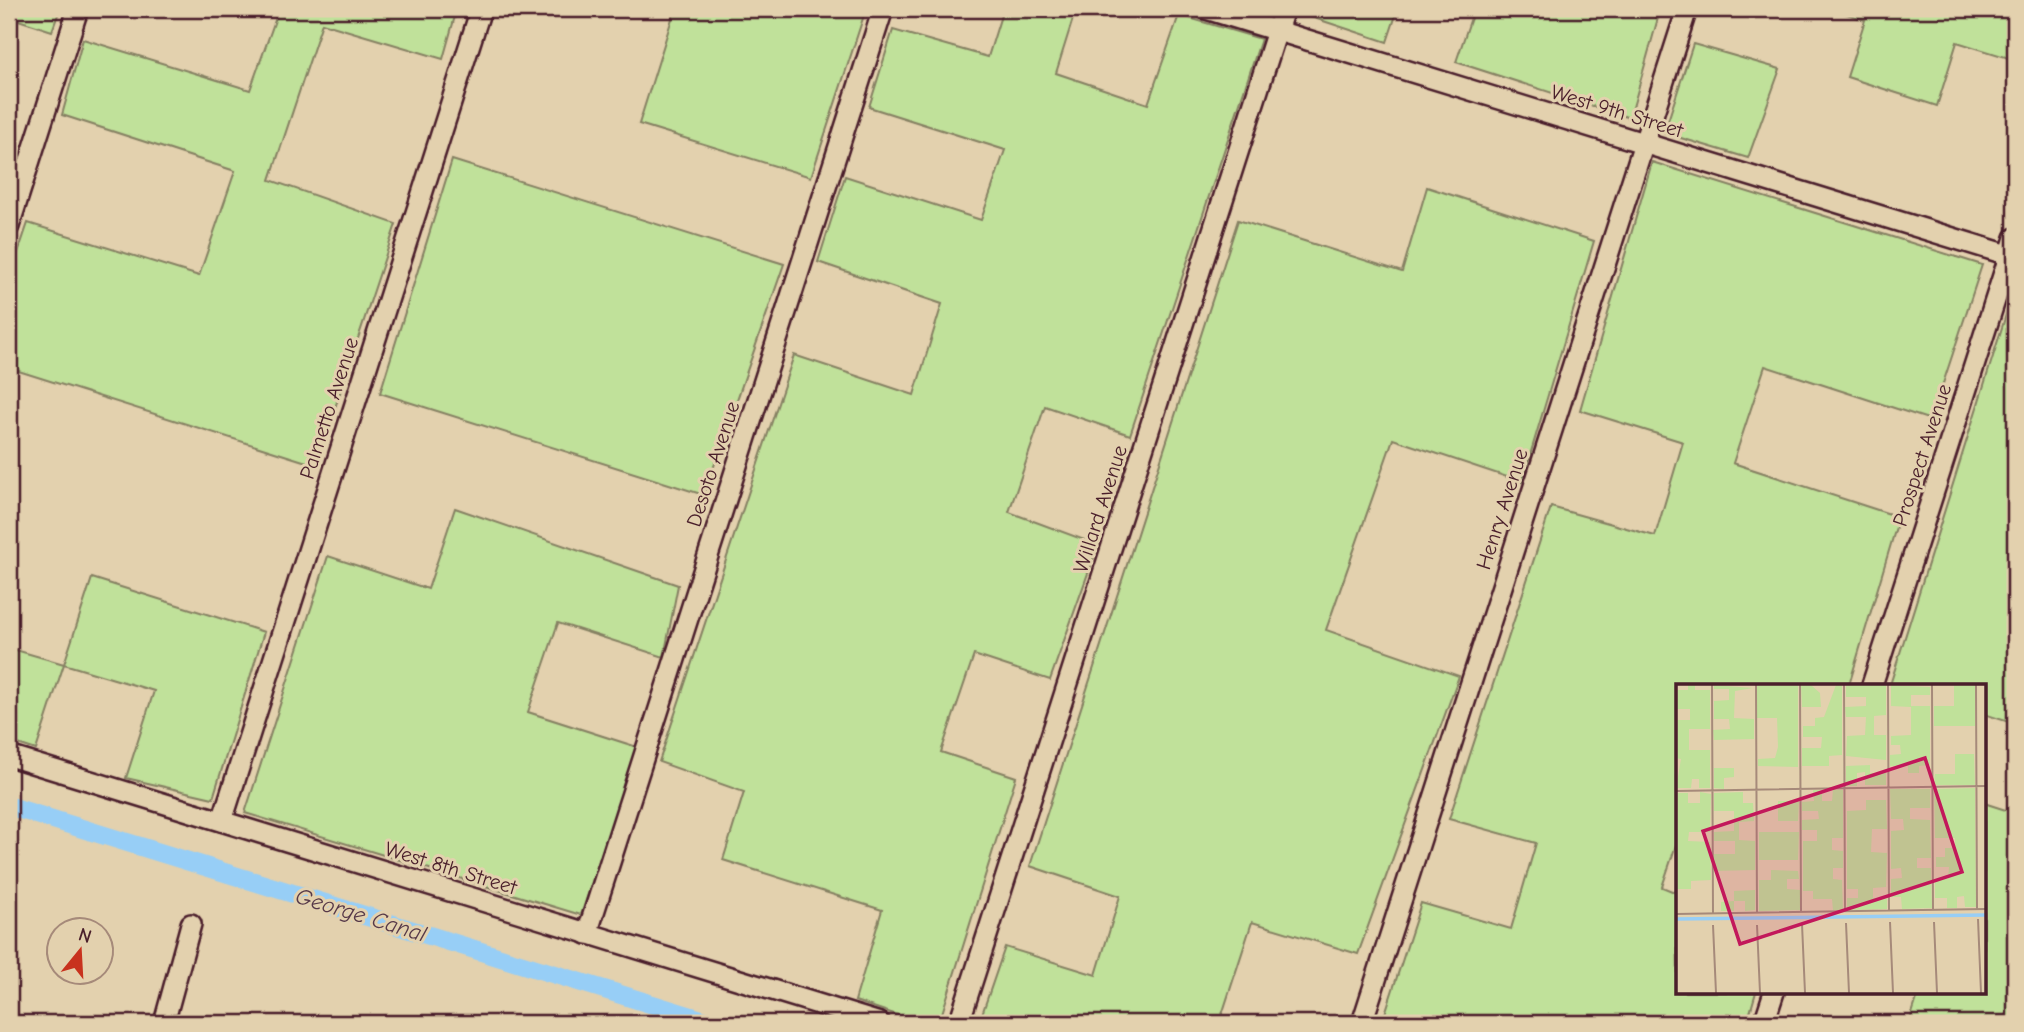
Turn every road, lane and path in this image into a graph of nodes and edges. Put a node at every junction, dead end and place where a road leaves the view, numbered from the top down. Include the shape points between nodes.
1 (78, 9) edge
2 (481, 9) edge
3 (883, 9) edge
4 (1206, 9) edge
5 (1284, 9) edge
6 (1687, 9) edge
7 (1277, 31) junction
8 (1644, 142) junction
9 (9, 226) edge
10 (2013, 250) edge
11 (1872, 684) edge
12 (9, 756) edge
13 (222, 821) junction
14 (191, 924) dead end
15 (587, 934) junction
16 (1774, 993) edge
17 (164, 1023) edge
18 (880, 1023) edge
19 (959, 1023) edge
20 (1362, 1023) edge
21 (1764, 1023) edge

1 - 9 street
2 - 13 street, Palmetto Avenue
3 - 15 street, Desoto Avenue
4 - 7 street, West 9th Street
5 - 7 street, Willard Avenue
6 - 8 street, Henry Avenue
7 - 8 street, West 9th Street
7 - 19 street, Willard Avenue
8 - 10 street, West 9th Street
8 - 20 street, Henry Avenue
10 - 11 street, Prospect Avenue
12 - 13 street, West 8th Street
13 - 15 street, West 8th Street
14 - 17 street
15 - 18 street, West 8th Street
16 - 21 street

